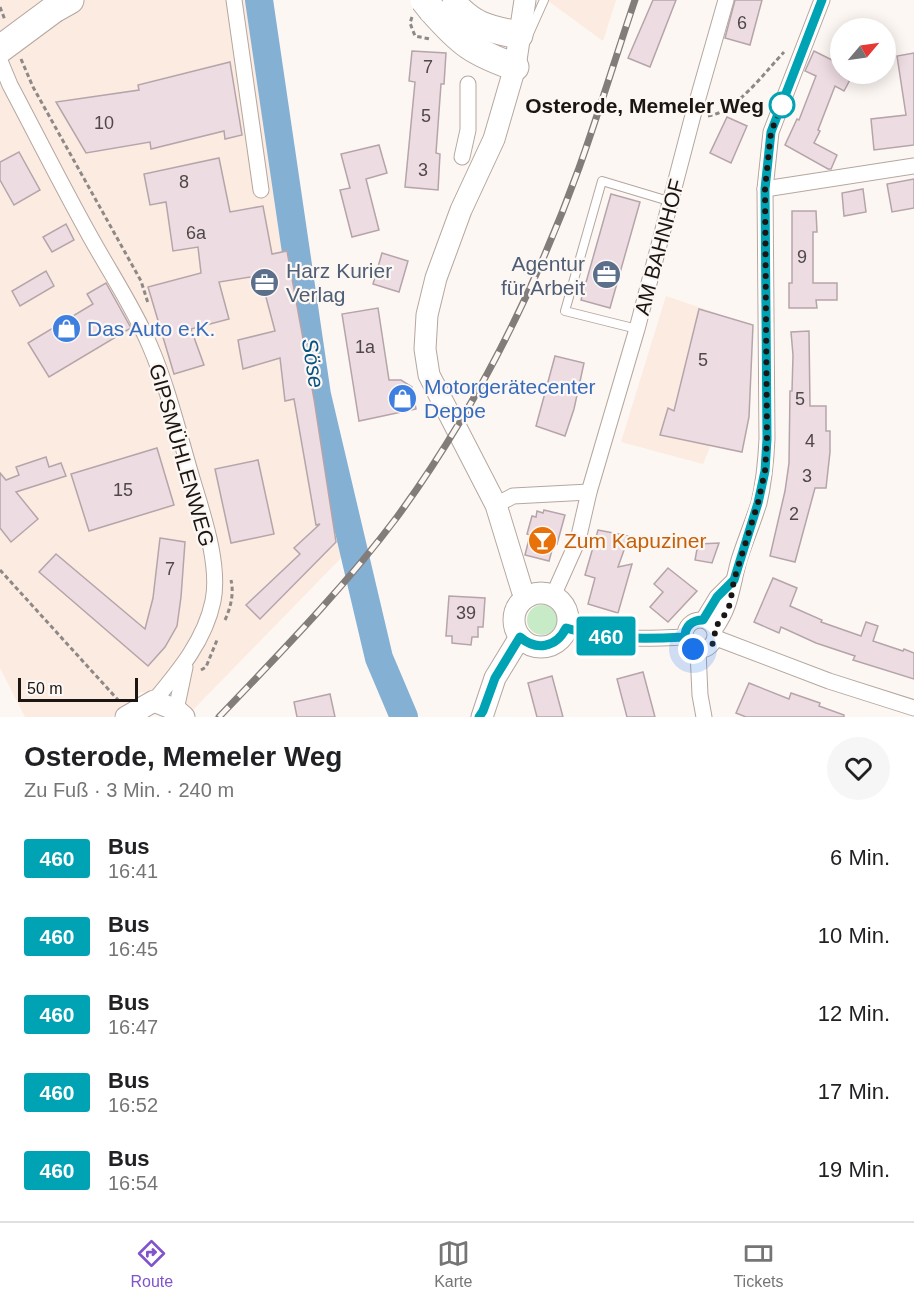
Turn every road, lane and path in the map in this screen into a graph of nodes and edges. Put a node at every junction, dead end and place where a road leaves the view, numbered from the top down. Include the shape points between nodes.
1 (34, 0) edge
2 (70, 0) edge
3 (234, 0) edge
4 (525, 0) edge
5 (544, 0) edge
6 (726, 0) edge
7 (822, 0) edge
8 (435, 3) edge
9 (0, 25) edge
10 (519, 35) junction
11 (791, 45) dead end
12 (0, 48) edge
13 (0, 61) edge
14 (515, 67) junction
15 (468, 84) dead end
16 (692, 119) junction
17 (468, 130) junction
18 (494, 139) junction
19 (462, 157) dead end
20 (914, 166) edge
21 (765, 189) junction
22 (261, 190) dead end
23 (672, 202) junction
24 (637, 329) junction
25 (589, 492) junction
26 (496, 505) junction
27 (0, 570) edge
28 (553, 596) junction
29 (527, 597) junction
30 (566, 628) junction
31 (711, 629) junction
32 (520, 637) junction
33 (685, 637) junction
34 (698, 651) junction
35 (186, 664) junction
36 (154, 701) junction
37 (914, 708) edge
38 (180, 714) edge
39 (128, 715) edge
40 (481, 715) edge
41 (704, 717) edge

1 - 9 highway
2 - 12 highway, bridge
3 - 22 street
4 - 10 main road
5 - 14 lane
6 - 16 street, AM BAHNHOF
7 - 21 street via 771,132
8 - 10 highway via 491,30
8 - 14 highway via 453,34 468,47
10 - 14 main road
11 - 16 path via 738,101 713,116
13 - 35 street, GIPSMÜHLENWEG via 135,315 167,395 207,532 214,574 213,600
14 - 18 main road
15 - 17 street
16 - 23 street, AM BAHNHOF
17 - 18 street
17 - 19 street
18 - 26 main road via 461,210 436,278 427,315 425,349 429,375
20 - 21 street
21 - 31 street via 765,471 726,613
23 - 24 street, AM BAHNHOF
23 - 24 lane via 602,181 565,311
24 - 25 street, AM BAHNHOF
25 - 26 street via 513,496
25 - 28 street, AM BAHNHOF via 578,540
26 - 29 main road
27 - 39 path
28 - 29 main road via 540,593
28 - 30 main road via 566,610
29 - 32 main road via 514,615
30 - 32 main road via 549,645 530,645
30 - 33 street via 628,638
31 - 33 street via 693,621
31 - 34 street via 710,648
31 - 37 street via 830,681
32 - 40 main road via 495,678
33 - 34 street via 689,646
34 - 41 street
35 - 36 street, GIPSMÜHLENWEG
35 - 38 street, GIPSMÜHLENWEG
36 - 38 main road, GIPSMÜHLENWEG
36 - 39 main road

